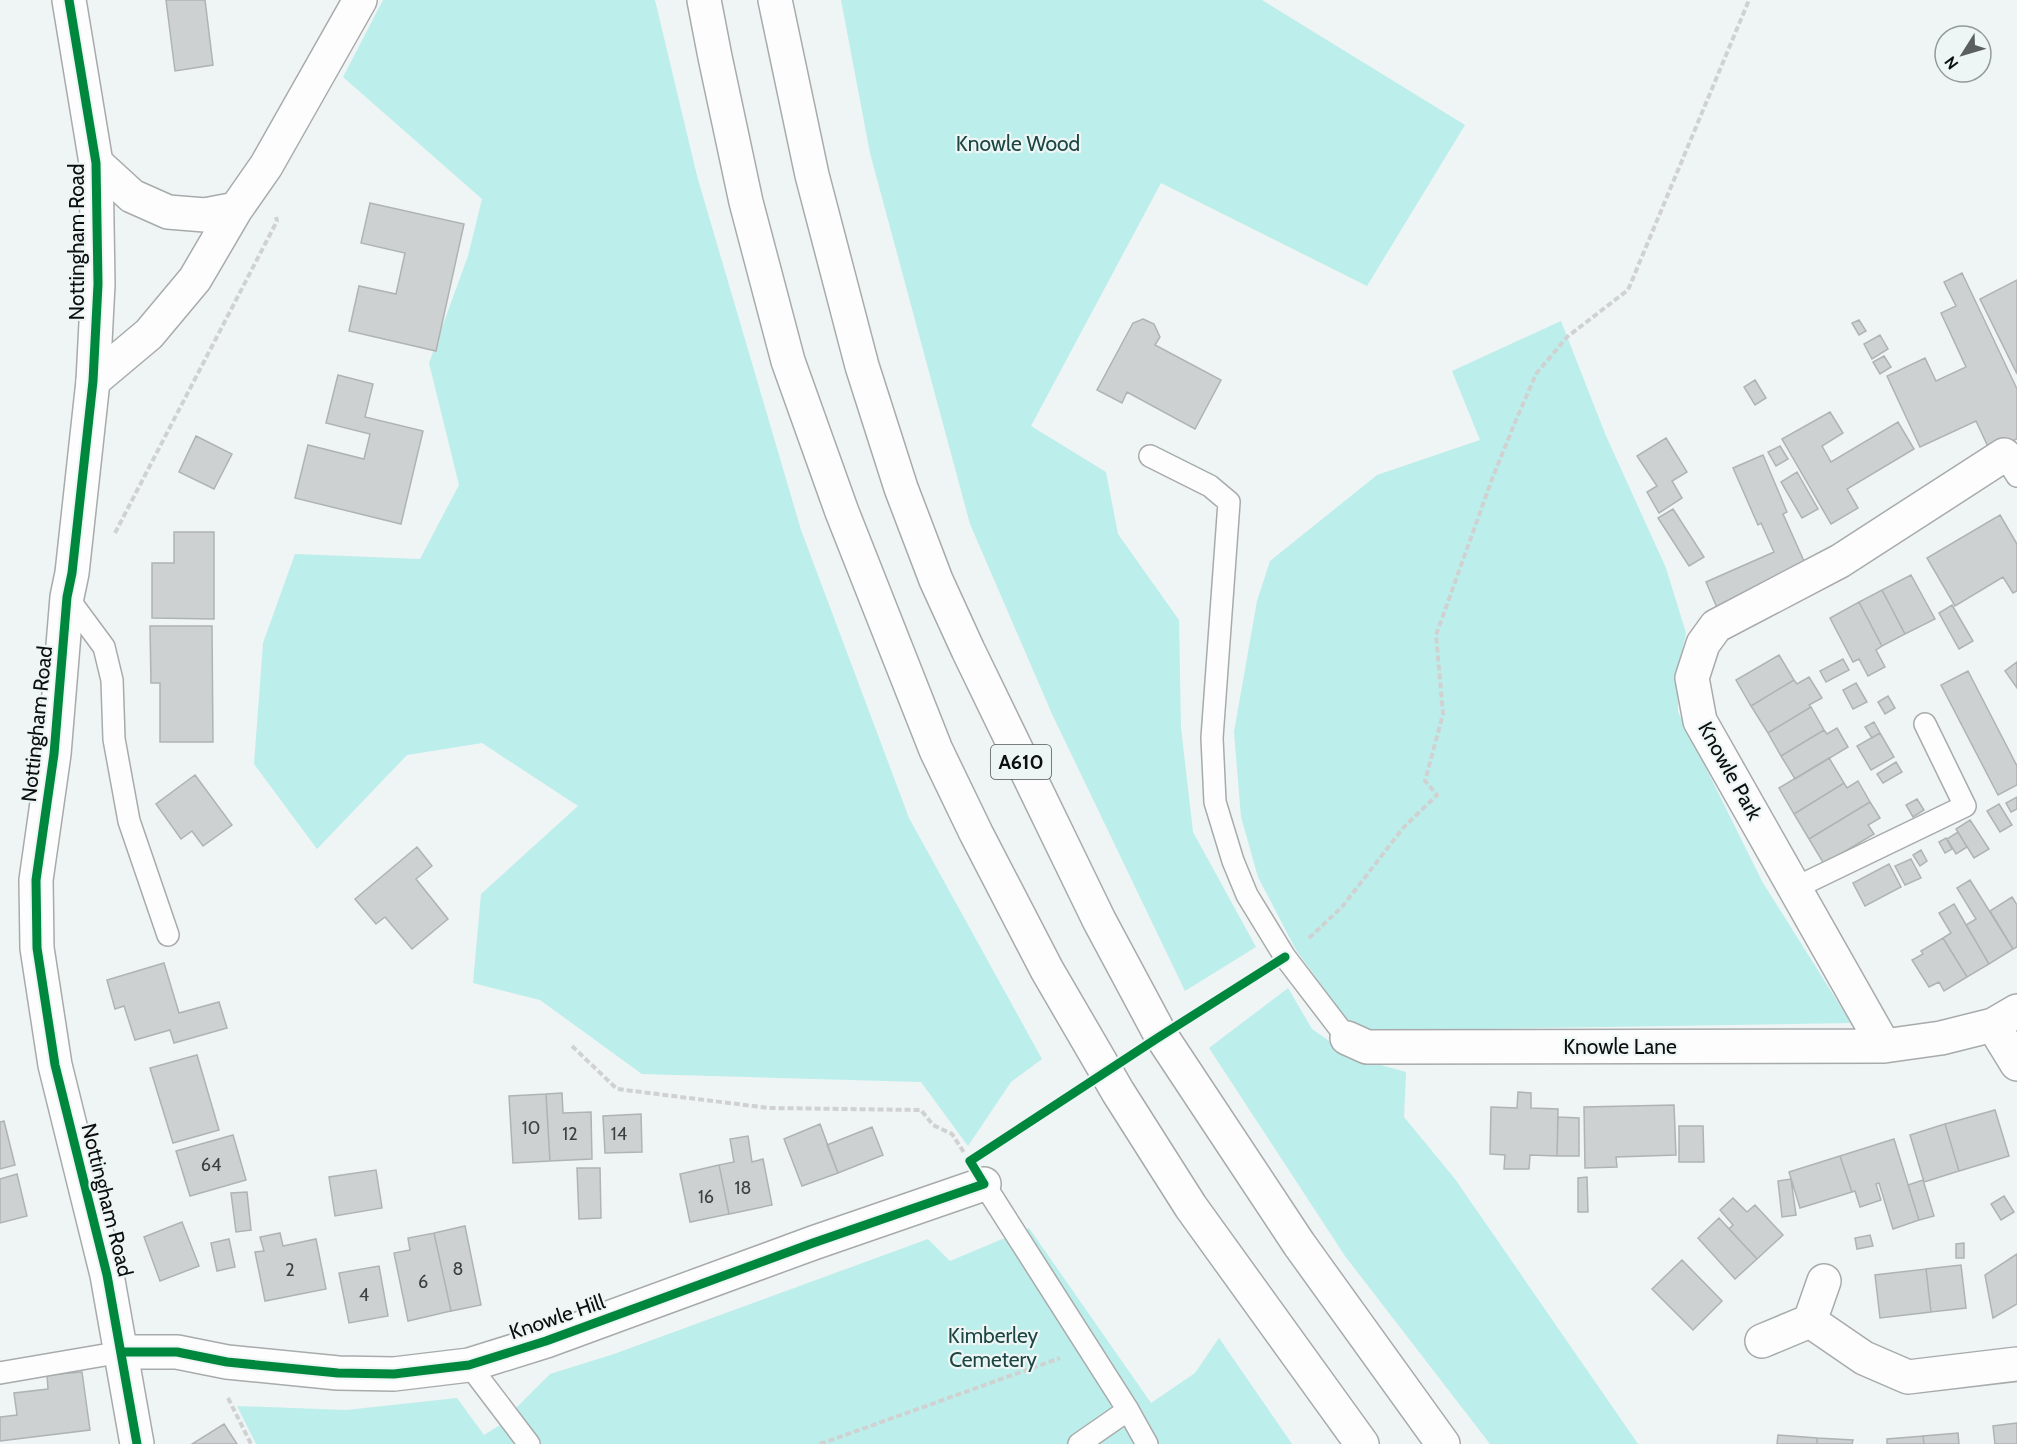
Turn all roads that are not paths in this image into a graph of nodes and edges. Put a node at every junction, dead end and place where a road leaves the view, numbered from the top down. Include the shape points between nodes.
1 (69, 0) edge
2 (360, 0) edge
3 (704, 0) edge
4 (775, 0) edge
5 (96, 163) junction
6 (236, 209) junction
7 (93, 381) junction
8 (1150, 456) dead end
9 (2011, 465) edge
10 (67, 597) junction
11 (1925, 724) dead end
12 (1795, 888) junction
13 (168, 935) dead end
14 (2005, 1018) edge
15 (1347, 1038) joint
16 (1884, 1046) junction
17 (2017, 1064) edge
18 (977, 1172) joint
19 (1824, 1281) dead end
20 (1810, 1321) junction
21 (1762, 1341) dead end
22 (122, 1352) junction
23 (2017, 1364) edge
24 (469, 1365) junction
25 (0, 1373) edge
26 (1128, 1410) junction
27 (137, 1444) edge
28 (529, 1444) edge
29 (1079, 1444) edge
30 (1147, 1444) edge
31 (1362, 1444) edge
32 (1443, 1444) edge

1 - 5 main road, Nottingham Road
2 - 6 main road via 266,166
3 - 31 main road via 746,202 788,361 842,512 936,750 1047,970 1118,1092 1191,1207
4 - 32 main road, A610 via 812,175 862,366 901,488 963,640 1099,920 1160,1034 1299,1244
5 - 6 main road via 132,196 168,212 205,215
5 - 7 main road, Nottingham Road via 98,284
6 - 7 main road via 195,279 149,334
7 - 10 main road, Nottingham Road
8 - 15 lane, Knowle Lane via 1210,486 1229,502 1212,738 1215,802 1246,895 1285,957
9 - 12 main road, Knowle Park via 1716,626 1703,644 1692,678 1700,721
10 - 13 lane via 104,646 112,680 114,739 129,821
10 - 22 main road, Nottingham Road via 54,754 36,880 37,948 54,1065 107,1275
11 - 12 lane via 1965,806
12 - 16 main road, Knowle Park
14 - 16 main road, Knowle Lane via 1941,1038
14 - 17 main road
15 - 16 main road, Knowle Lane via 1367,1047
18 - 24 main road, Knowle Hill via 802,1247 546,1341
18 - 26 lane
19 - 20 main road
20 - 21 main road
20 - 23 main road via 1864,1358 1908,1377
22 - 24 main road, Knowle Hill via 177,1352 227,1362 338,1373 382,1374
22 - 25 lane
22 - 27 main road, Nottingham Road
24 - 28 lane
26 - 29 lane
26 - 30 lane

